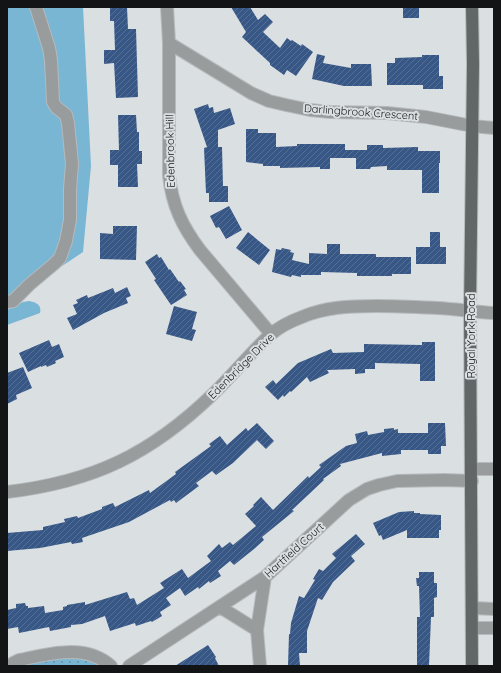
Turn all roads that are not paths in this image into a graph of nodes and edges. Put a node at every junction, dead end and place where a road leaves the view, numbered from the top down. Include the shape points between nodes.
1 (36, 7) edge
2 (167, 7) edge
3 (472, 7) edge
4 (169, 43) junction
5 (472, 126) junction
6 (494, 128) edge
7 (7, 302) edge
8 (470, 311) junction
9 (494, 313) edge
10 (271, 334) junction
11 (472, 469) junction
12 (494, 469) edge
13 (472, 481) junction
14 (7, 492) edge
15 (265, 577) junction
16 (220, 607) junction
17 (473, 608) junction
18 (494, 609) edge
19 (472, 628) junction
20 (494, 628) edge
21 (257, 630) junction
22 (11, 666) edge
23 (111, 666) edge
24 (129, 666) edge
25 (260, 666) edge
26 (472, 666) edge

1 - 7 street via 49,48 54,102 66,115 68,123 72,164 70,220 60,258 13,300
2 - 4 street, Edenbrook Hill
3 - 5 main road, Royal York Road
4 - 5 street, Darlingbrook Crescent via 251,93 270,101 310,110 387,113
4 - 10 street, Edenbrook Hill via 169,175 176,208 196,246
5 - 6 street, Darlingbrook Crescent
5 - 8 main road, Royal York Road
8 - 9 street, Edenbridge Drive
8 - 10 street, Edenbridge Drive via 349,306 302,316
8 - 11 main road, Royal York Road
10 - 14 street, Edenbridge Drive via 213,394 184,420 142,450 110,467 71,481
11 - 12 street
11 - 13 main road, Royal York Road
13 - 15 street, Hartfield Court via 397,481 367,489 349,500
13 - 17 main road, Royal York Road
15 - 16 street, Hartfield Court
15 - 21 street
16 - 21 street
16 - 24 street, Hartfield Court
17 - 18 street
17 - 19 main road, Royal York Road
19 - 20 street
19 - 26 main road, Royal York Road
21 - 25 street
22 - 23 street via 19,660 62,652 86,653

